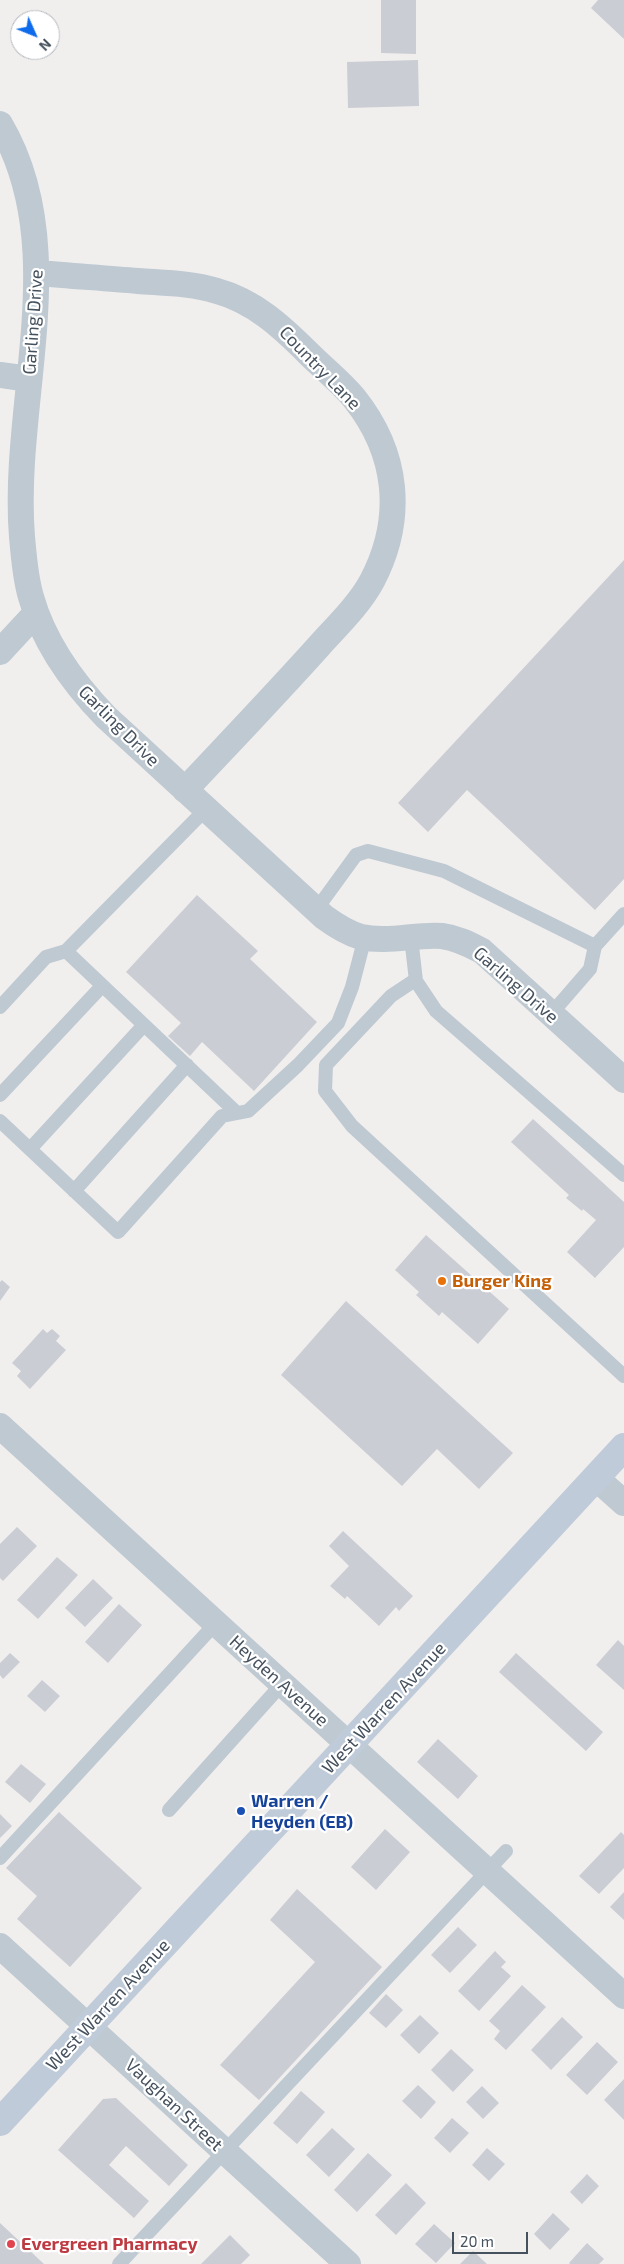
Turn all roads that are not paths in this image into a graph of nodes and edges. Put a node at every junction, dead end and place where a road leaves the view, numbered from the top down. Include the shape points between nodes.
1 (0, 124) edge
2 (38, 274) junction
3 (0, 375) edge
4 (29, 379) junction
5 (36, 613) junction
6 (0, 652) edge
7 (185, 790) junction
8 (206, 809) junction
9 (316, 910) junction
10 (624, 914) edge
11 (365, 937) junction
12 (411, 937) junction
13 (595, 946) junction
14 (66, 951) junction
15 (415, 980) junction
16 (102, 986) junction
17 (0, 1007) edge
18 (551, 1014) junction
19 (144, 1025) junction
20 (187, 1065) junction
21 (624, 1080) edge
22 (0, 1095) edge
23 (237, 1113) junction
24 (0, 1121) edge
25 (30, 1149) junction
26 (624, 1175) edge
27 (74, 1190) junction
28 (624, 1376) edge
29 (0, 1426) edge
30 (624, 1447) edge
31 (596, 1478) junction
32 (624, 1503) edge
33 (216, 1623) junction
34 (282, 1684) junction
35 (350, 1745) junction
36 (169, 1810) dead end
37 (506, 1851) dead end
38 (0, 1858) edge
39 (487, 1870) junction
40 (0, 1946) edge
41 (624, 1996) edge
42 (88, 2026) junction
43 (0, 2122) edge
44 (224, 2151) junction
45 (119, 2264) edge
46 (348, 2264) edge

1 - 2 street, Garling Drive via 23,178 33,217
2 - 4 street, Garling Drive
2 - 7 street, Country Lane via 189,284 245,302 281,327 352,396 373,424 387,456 393,490 393,518 385,551 371,583 295,673
3 - 4 street
4 - 5 street, Garling Drive via 20,505 25,563
5 - 6 street
5 - 7 street, Garling Drive via 60,661 87,698
7 - 8 street, Garling Drive
8 - 9 street, Garling Drive
8 - 14 lane
9 - 11 street, Garling Drive via 341,929
9 - 13 lane via 356,855 368,851 444,871
10 - 13 lane
11 - 12 street, Garling Drive
11 - 23 lane via 352,987 338,1023 248,1111
12 - 15 lane
12 - 18 street, Garling Drive via 444,936 464,942 482,952
13 - 18 lane via 590,969
14 - 16 lane
14 - 17 lane via 46,957
15 - 26 lane via 436,1011
15 - 28 lane via 391,996 326,1065 325,1091 352,1126
16 - 19 lane
16 - 22 lane
18 - 21 street, Garling Drive
19 - 20 lane
19 - 25 lane
20 - 23 lane
20 - 27 lane
23 - 27 lane via 222,1116 118,1232
24 - 25 lane
25 - 27 lane
29 - 33 street, Heyden Avenue
30 - 31 main road, West Warren Avenue
31 - 32 street
31 - 35 main road, West Warren Avenue
33 - 34 street, Heyden Avenue
33 - 38 lane
34 - 35 street, Heyden Avenue
34 - 36 lane
35 - 39 street, Heyden Avenue
35 - 42 main road, West Warren Avenue
37 - 39 lane
39 - 41 street, Heyden Avenue
39 - 44 lane
40 - 42 street, Vaughan Street
42 - 43 main road, West Warren Avenue
42 - 44 street, Vaughan Street
44 - 45 lane
44 - 46 street, Vaughan Street

